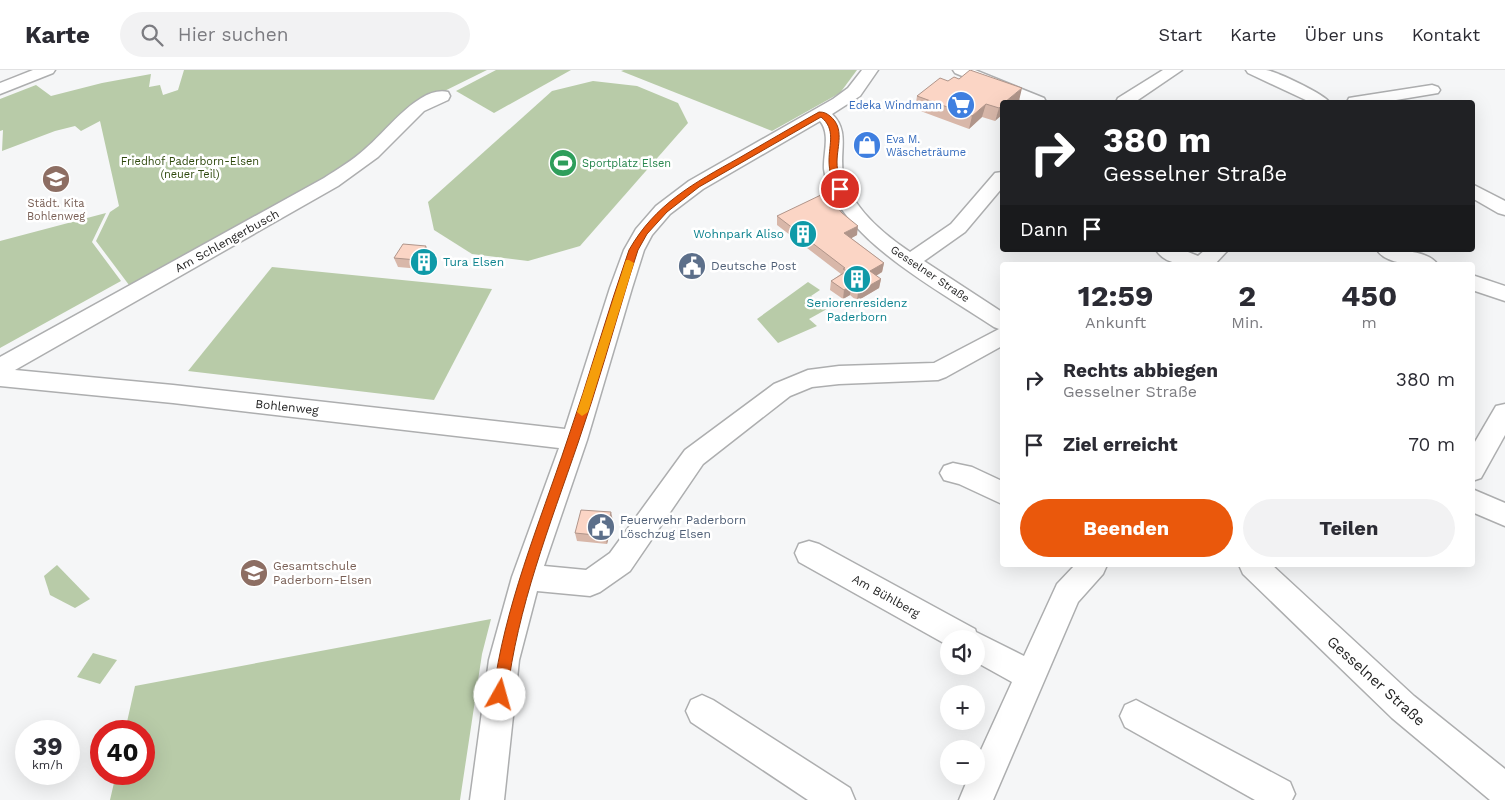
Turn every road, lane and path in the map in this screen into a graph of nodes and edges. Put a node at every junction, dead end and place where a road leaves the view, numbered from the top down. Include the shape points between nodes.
1 (47, 70) edge
2 (870, 70) edge
3 (962, 70) edge
4 (1174, 70) edge
5 (1254, 70) edge
6 (0, 89) edge
7 (1432, 90) dead end
8 (442, 96) dead end
9 (1033, 100) edge
10 (1127, 100) edge
11 (1316, 100) edge
12 (1368, 100) edge
13 (822, 114) junction
14 (1000, 180) edge
15 (1475, 192) edge
16 (1504, 208) edge
17 (1171, 252) edge
18 (1216, 252) edge
19 (1392, 252) edge
20 (909, 262) junction
21 (1193, 262) edge
22 (1204, 262) edge
23 (1420, 262) edge
24 (1475, 283) edge
25 (1505, 294) edge
26 (1000, 321) edge
27 (1000, 337) edge
28 (0, 368) edge
29 (0, 377) edge
30 (1505, 413) edge
31 (574, 440) junction
32 (1475, 466) edge
33 (952, 473) dead end
34 (1000, 492) edge
35 (1475, 501) edge
36 (1505, 515) edge
37 (809, 553) dead end
38 (1091, 567) edge
39 (1255, 567) edge
40 (526, 577) junction
41 (948, 630) edge
42 (985, 651) edge
43 (1032, 676) junction
44 (702, 711) dead end
45 (1136, 716) dead end
46 (1505, 791) edge
47 (1278, 792) edge
48 (487, 800) edge
49 (838, 800) edge
50 (976, 800) edge

1 - 6 street
2 - 13 street via 854,92
3 - 9 street
4 - 10 street
5 - 11 street
7 - 12 street
8 - 28 street, Am Schlengerbusch via 418,107 372,154 331,182
13 - 20 street, Gesselner Straße via 836,133 834,171 847,202 879,238
13 - 31 street via 696,185 664,210 643,233 620,288
14 - 20 street via 958,228
15 - 16 street
17 - 21 street
18 - 22 street
19 - 23 street
20 - 26 street, Gesselner Straße
24 - 25 street
27 - 40 street via 938,371 839,375 808,379 782,390 694,456 620,562 590,583
29 - 31 street, Bohlenweg
30 - 32 street
31 - 40 street
33 - 34 street via 963,474
35 - 36 street
37 - 41 street, Am Bühlberg
38 - 43 street via 1067,593
39 - 46 street, Gesselner Straße via 1403,707
40 - 48 street via 504,660
42 - 43 street
43 - 50 street
44 - 49 street
45 - 47 street

